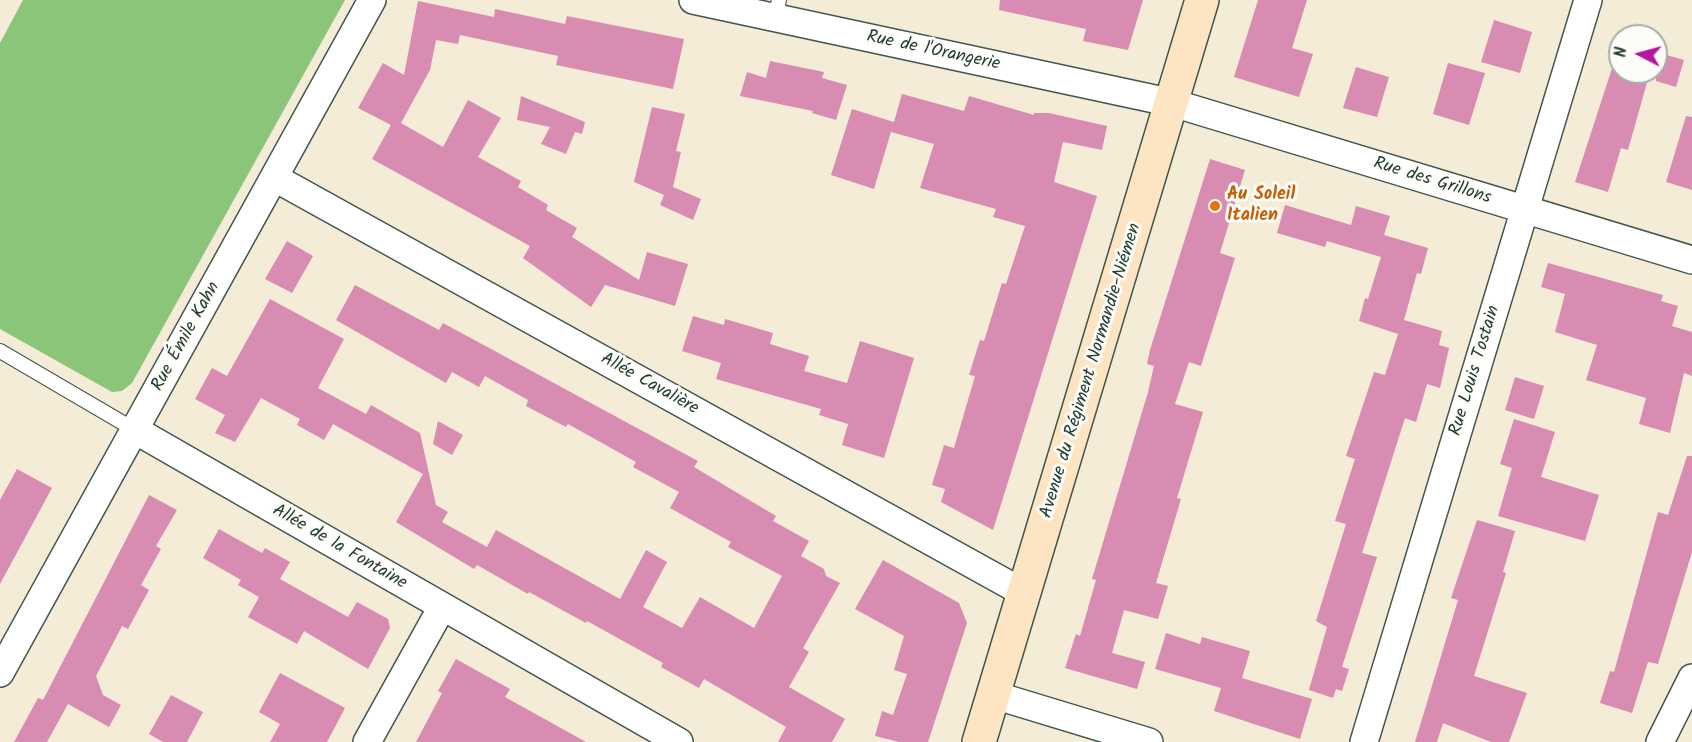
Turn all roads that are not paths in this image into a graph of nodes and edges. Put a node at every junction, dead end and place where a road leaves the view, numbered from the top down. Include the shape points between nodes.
1 (372, 0) edge
2 (693, 0) edge
3 (1202, 0) edge
4 (1588, 0) edge
5 (777, 9) edge
6 (1173, 103) junction
7 (275, 178) junction
8 (1525, 210) junction
9 (1692, 260) edge
10 (0, 351) edge
11 (135, 430) junction
12 (1024, 593) junction
13 (442, 607) junction
14 (0, 673) edge
15 (1692, 678) edge
16 (994, 695) junction
17 (367, 742) edge
18 (678, 742) edge
19 (979, 742) edge
20 (1149, 742) edge
21 (1364, 742) edge
22 (1660, 742) edge

1 - 7 street, Rue Émile Kahn
2 - 5 street, Rue de l'Orangerie
3 - 6 main road, Avenue du Régiment Normandie-Niémen
4 - 8 street, Rue Louis Tostain
5 - 6 street, Rue de l'Orangerie
6 - 8 street, Rue des Grillons
6 - 12 main road, Avenue du Régiment Normandie-Niémen
7 - 11 street, Rue Émile Kahn
7 - 12 street, Allée Cavalière
8 - 9 street, Rue des Grillons
8 - 21 street, Rue Louis Tostain
10 - 11 lane, Allée de la Fontaine
11 - 13 street, Allée de la Fontaine
11 - 14 street, Rue Émile Kahn
12 - 16 main road, Avenue du Régiment Normandie-Niémen
13 - 17 street
13 - 18 street, Allée de la Fontaine
15 - 22 street
16 - 19 main road, Avenue du Régiment Normandie-Niémen
16 - 20 street

